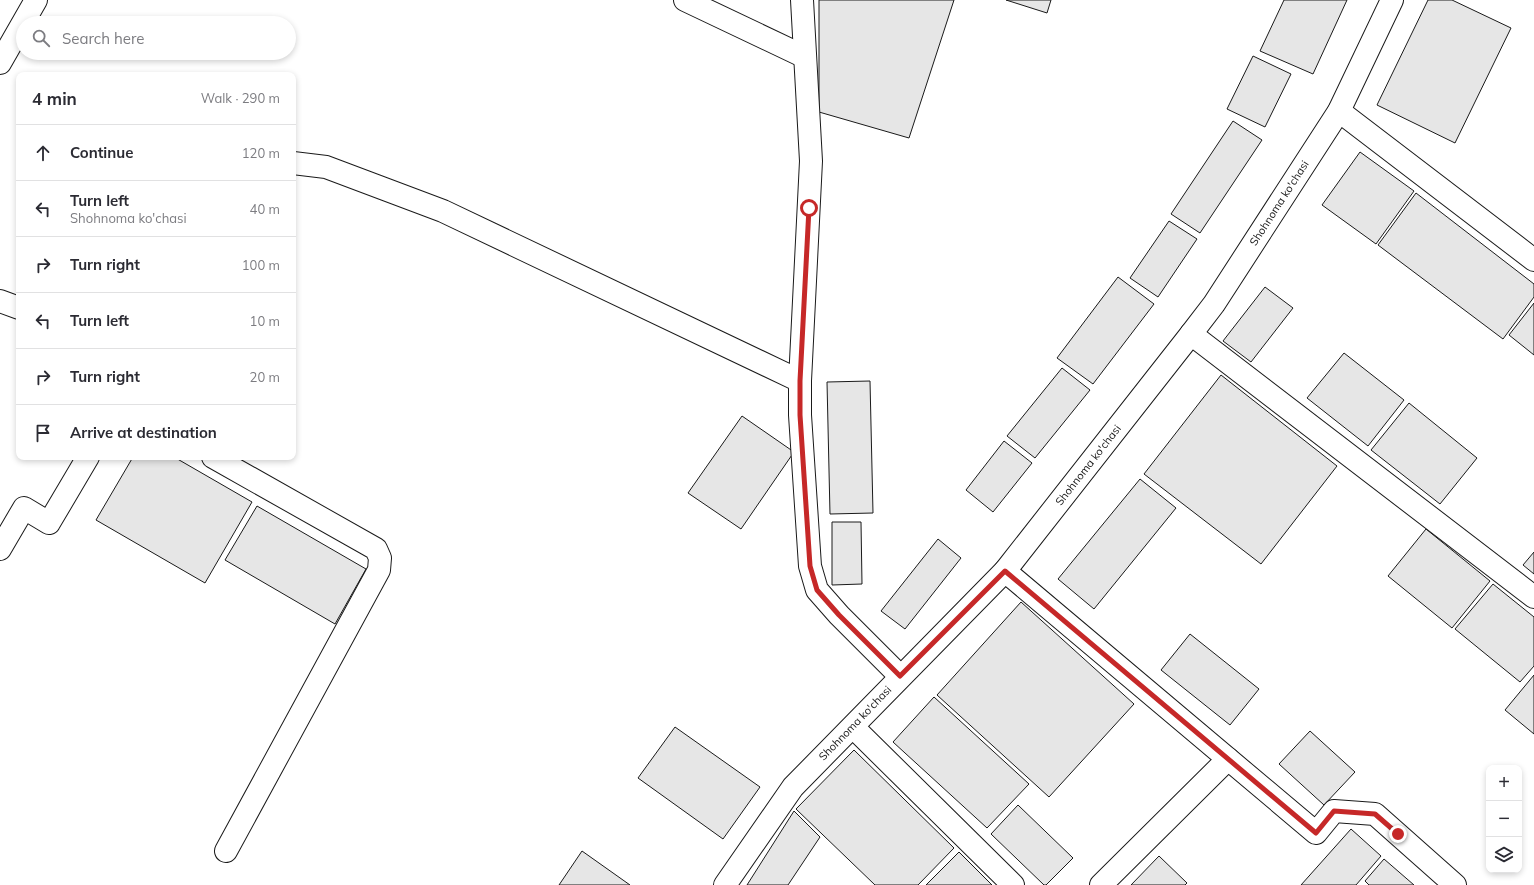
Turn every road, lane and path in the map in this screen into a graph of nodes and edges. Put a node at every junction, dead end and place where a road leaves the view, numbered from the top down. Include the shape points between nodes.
1 (36, 0) edge
2 (685, 0) edge
3 (802, 0) edge
4 (1392, 0) edge
5 (27, 16) edge
6 (16, 35) edge
7 (805, 58) junction
8 (0, 63) edge
9 (1339, 111) junction
10 (296, 163) edge
11 (1534, 260) edge
12 (0, 302) edge
13 (16, 307) edge
14 (1191, 334) junction
15 (800, 381) junction
16 (86, 460) edge
17 (218, 460) edge
18 (0, 549) edge
19 (1005, 571) junction
20 (1534, 597) edge
21 (900, 676) junction
22 (853, 727) junction
23 (1228, 759) junction
24 (226, 851) dead end
25 (725, 885) edge
26 (1013, 885) edge
27 (1101, 885) edge
28 (1455, 885) edge

1 - 5 street
2 - 7 street
3 - 7 street
4 - 9 street, Shohnoma ko'chasi
6 - 8 street
7 - 15 street via 811,161
9 - 11 street
9 - 14 street, Shohnoma ko'chasi via 1214,304
10 - 15 street via 326,168 443,211
12 - 13 street
14 - 19 street, Shohnoma ko'chasi
14 - 20 street
15 - 21 street via 810,566 817,590
16 - 18 street via 49,523 24,508
17 - 24 street via 376,549 380,558 379,570
19 - 21 street, Shohnoma ko'chasi
19 - 23 street
21 - 22 street, Shohnoma ko'chasi
22 - 25 street, Shohnoma ko'chasi via 793,787
22 - 26 street
23 - 27 street
23 - 28 street via 1316,833 1334,811 1375,814

